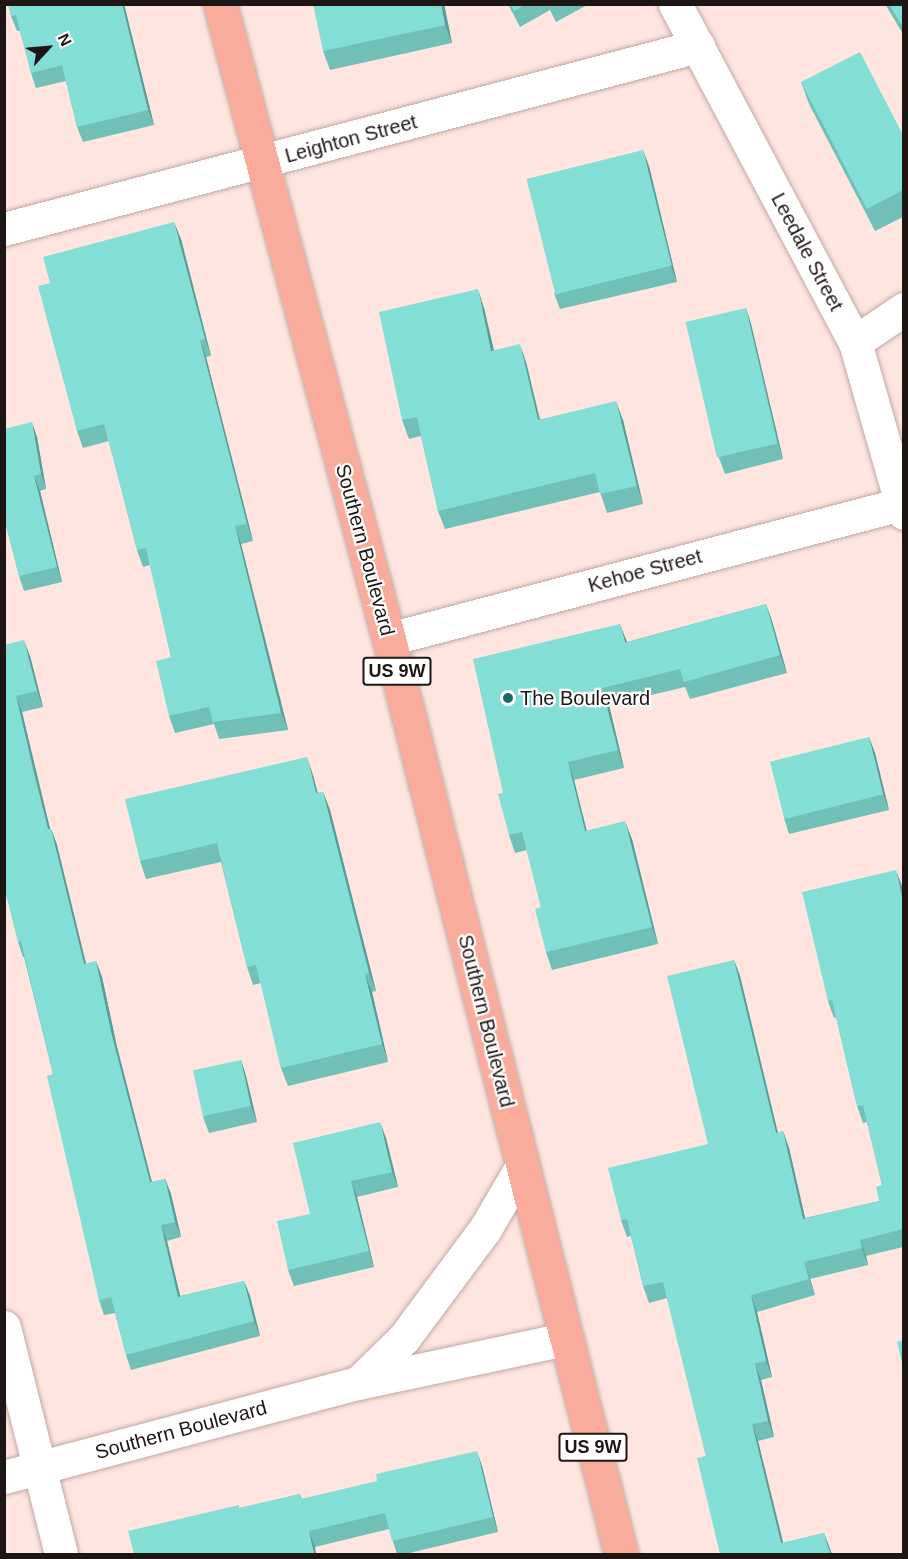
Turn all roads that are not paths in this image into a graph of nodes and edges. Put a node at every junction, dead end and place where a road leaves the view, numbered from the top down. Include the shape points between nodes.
1 (220, 4) edge
2 (675, 4) edge
3 (698, 46) junction
4 (261, 163) junction
5 (4, 229) edge
6 (903, 309) edge
7 (855, 342) junction
8 (902, 508) edge
9 (389, 639) junction
10 (522, 1166) junction
11 (4, 1327) edge
12 (565, 1339) junction
13 (358, 1383) junction
14 (40, 1468) junction
15 (4, 1477) edge
16 (61, 1554) edge
17 (621, 1554) edge

1 - 4 main road, Southern Boulevard / US 9W
2 - 3 street, Leedale Street
3 - 4 street, Leighton Street
3 - 7 street, Leedale Street
4 - 5 street, Leighton Street
4 - 9 main road, Southern Boulevard / US 9W
6 - 7 street
7 - 8 street, Leedale Street
8 - 9 street, Kehoe Street
9 - 10 main road, Southern Boulevard / US 9W
10 - 12 main road, Southern Boulevard / US 9W
10 - 13 street, Southern Boulevard via 485,1229 405,1338
11 - 14 street
12 - 13 street, Southern Boulevard
12 - 17 main road, US 9W
13 - 14 street, Southern Boulevard
14 - 15 street, Southern Boulevard
14 - 16 street

